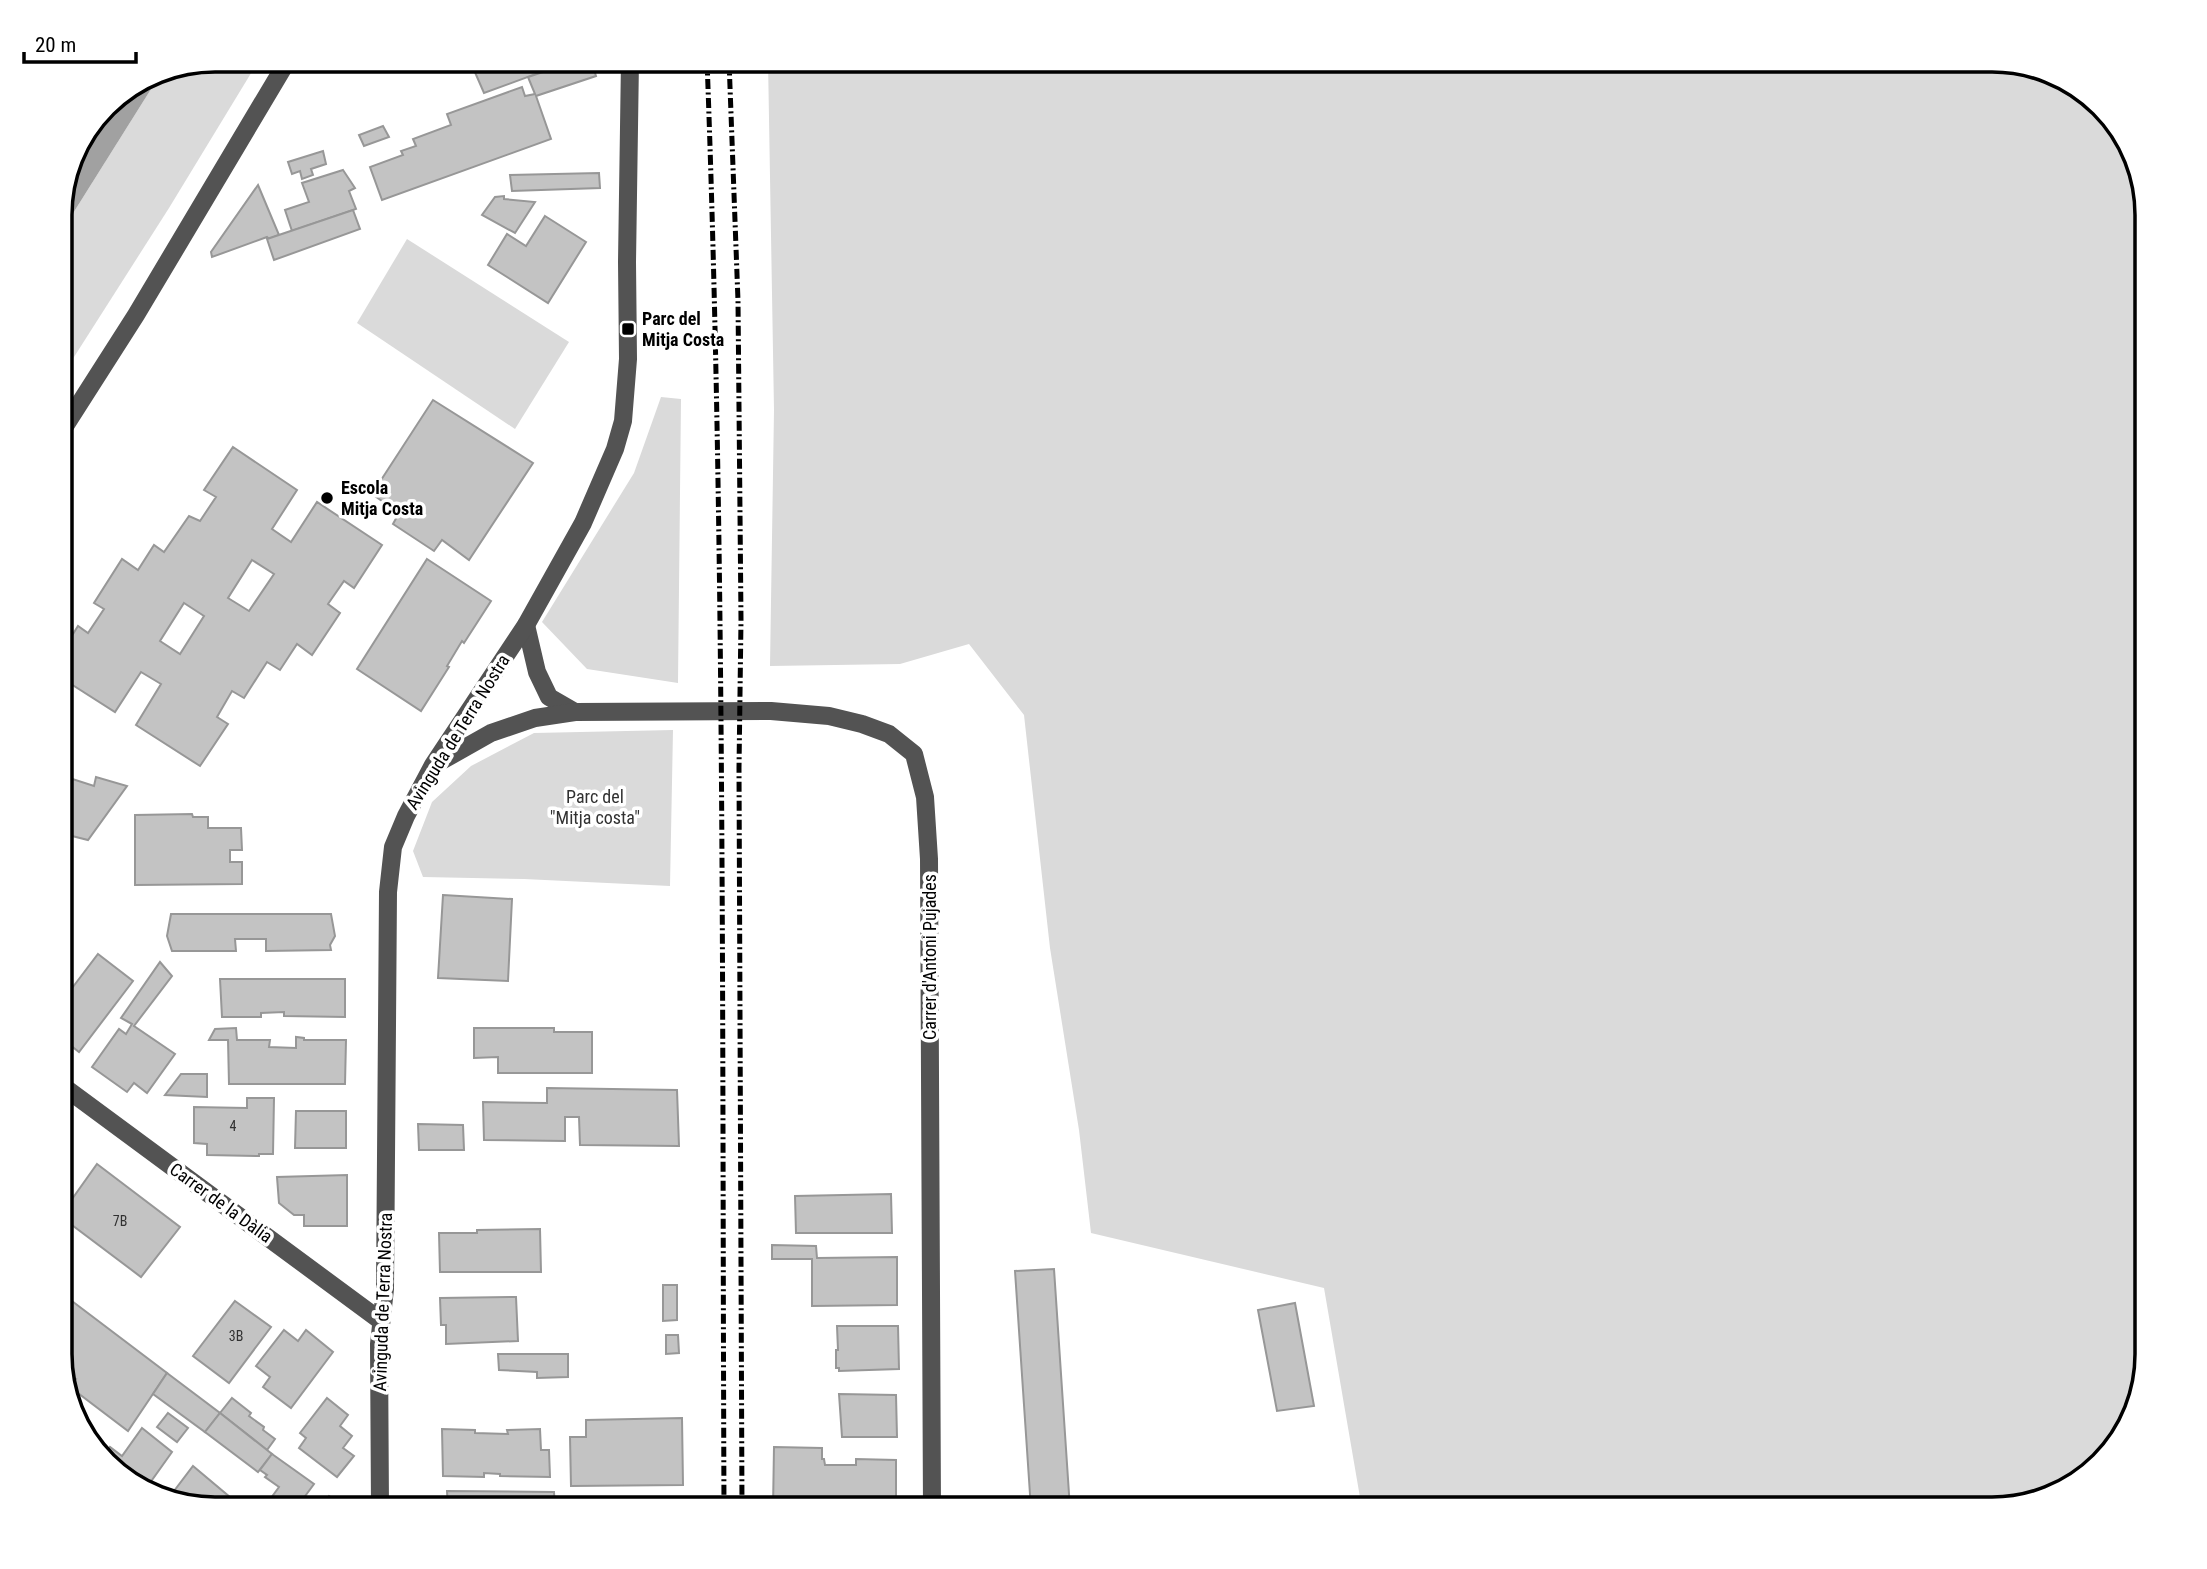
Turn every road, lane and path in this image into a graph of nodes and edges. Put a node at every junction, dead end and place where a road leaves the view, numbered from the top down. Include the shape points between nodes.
1 (281, 72) edge
2 (630, 72) edge
3 (72, 415) edge
4 (526, 625) junction
5 (575, 712) junction
6 (433, 765) junction
7 (72, 1093) edge
8 (381, 1321) junction
9 (380, 1497) edge
10 (932, 1497) edge

1 - 3 street
2 - 4 street, Avinguda de Terra Nostra via 628,359 623,421 583,523
4 - 5 street via 537,672 549,697
4 - 6 street, Avinguda de Terra Nostra
5 - 6 street, Carrer d'Antoni Pujades via 535,718 491,733
5 - 10 street, Carrer d'Antoni Pujades via 771,711 829,716 889,734 914,754 925,797 929,859
6 - 8 street, Avinguda de Terra Nostra via 393,847 390,871
7 - 8 street, Carrer de la Dàlia
8 - 9 street, Avinguda de Terra Nostra

